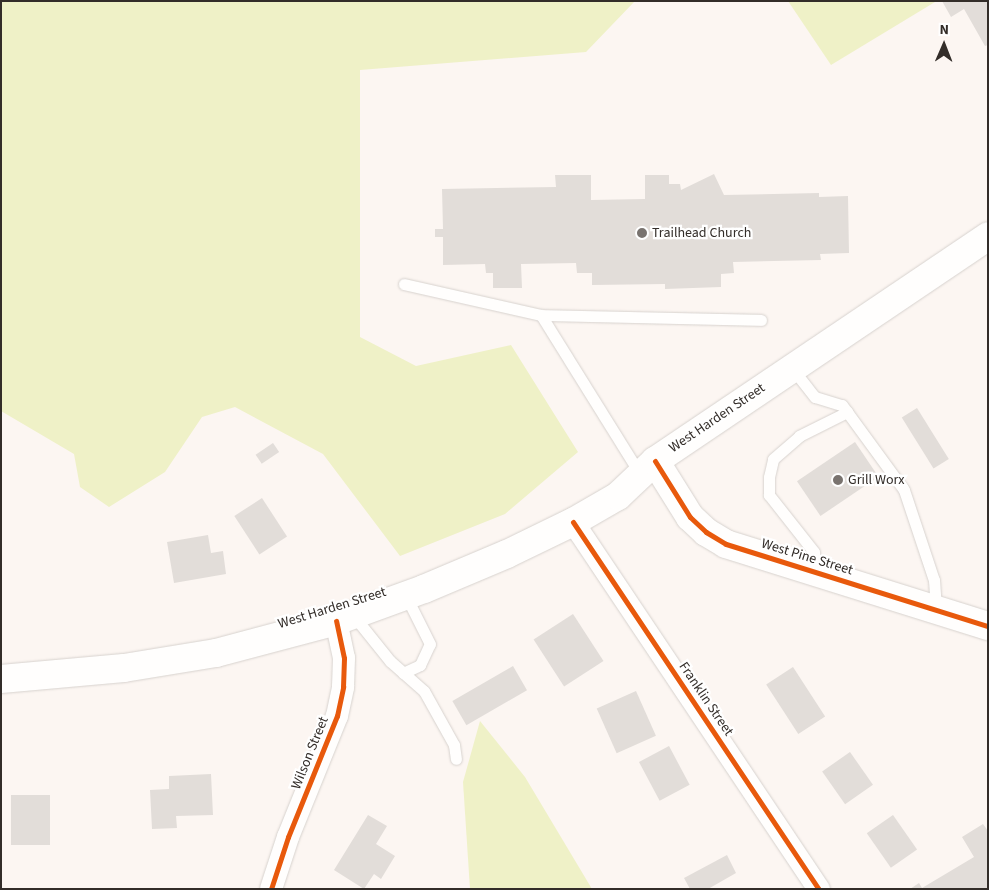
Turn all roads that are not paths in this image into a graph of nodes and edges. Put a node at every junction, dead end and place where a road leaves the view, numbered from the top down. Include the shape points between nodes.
1 (988, 236) edge
2 (404, 284) dead end
3 (541, 315) junction
4 (761, 320) dead end
5 (791, 367) junction
6 (848, 412) junction
7 (648, 468) junction
8 (573, 522) junction
9 (815, 572) junction
10 (406, 596) junction
11 (936, 610) junction
12 (345, 618) junction
13 (988, 626) edge
14 (403, 673) junction
15 (1, 679) edge
16 (456, 759) dead end
17 (270, 889) edge
18 (819, 889) edge

1 - 5 main road, West Harden Street
2 - 3 lane
3 - 4 lane
3 - 7 lane
5 - 6 lane via 815,397 842,405
5 - 7 main road, West Harden Street
6 - 9 lane via 799,436 773,459 769,477 768,495 814,552
6 - 11 lane via 904,490 934,580
7 - 8 main road, West Harden Street via 618,496
7 - 9 main road, West Pine Street via 706,532 726,544
8 - 10 main road, West Harden Street via 507,554
8 - 18 street, Franklin Street
9 - 11 main road, West Pine Street
10 - 12 main road, West Harden Street
10 - 14 lane via 430,644 420,665
11 - 13 main road, West Pine Street
12 - 14 lane
12 - 15 main road, West Harden Street via 216,653 124,668
12 - 17 street, Wilson Street via 343,687 337,716
14 - 16 lane via 424,692 454,745

